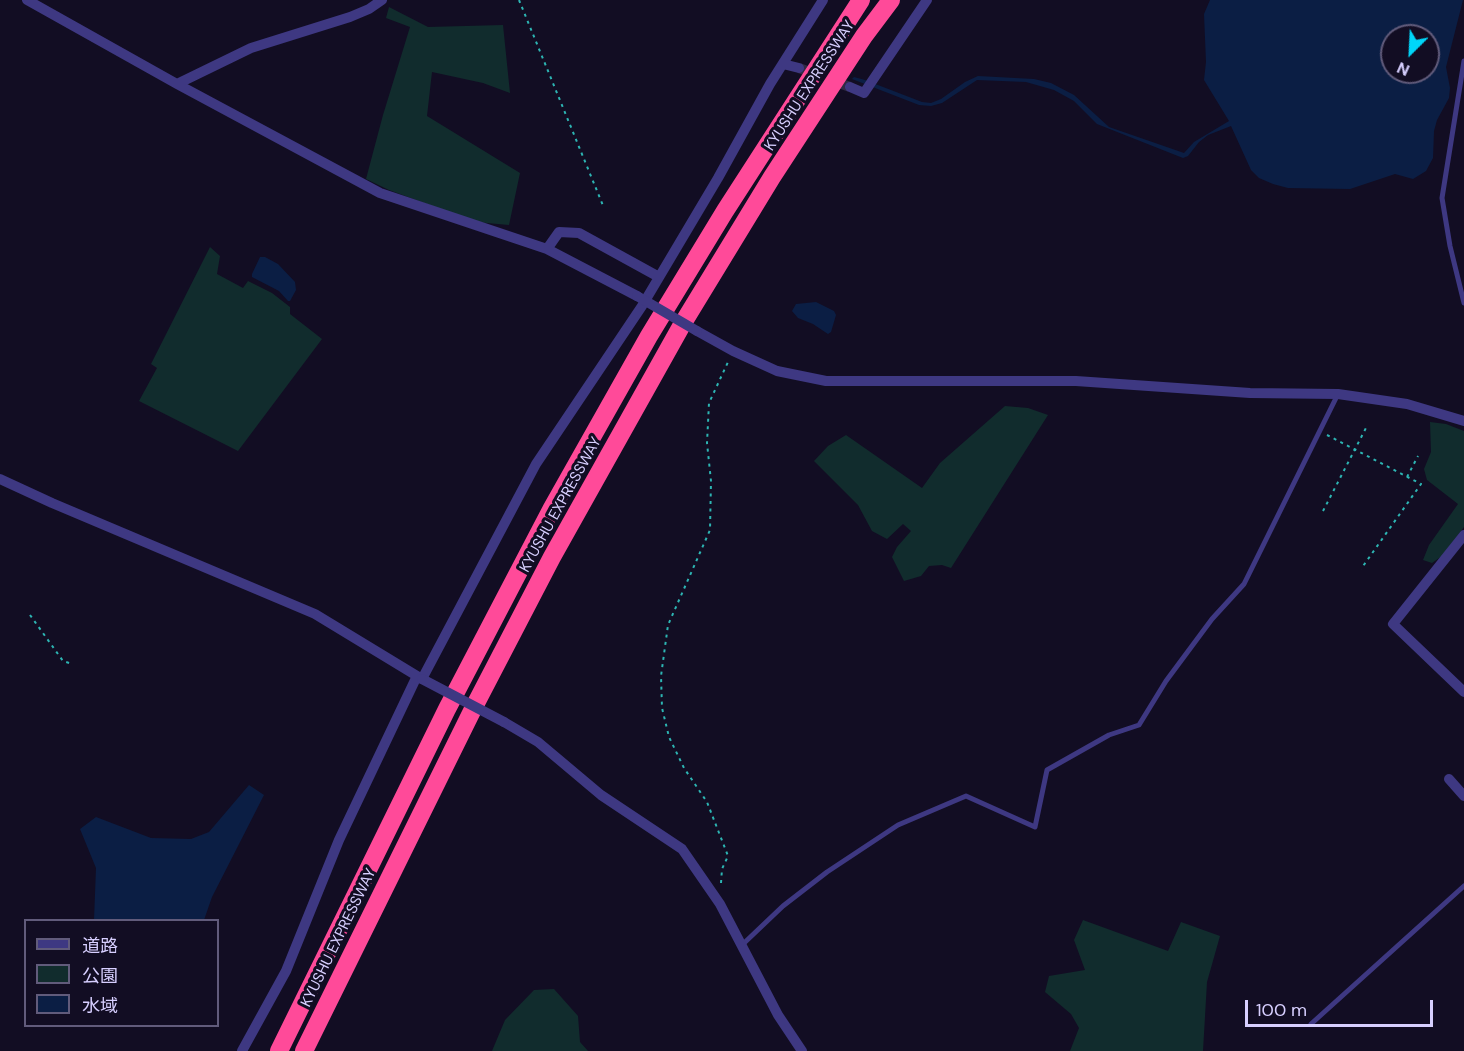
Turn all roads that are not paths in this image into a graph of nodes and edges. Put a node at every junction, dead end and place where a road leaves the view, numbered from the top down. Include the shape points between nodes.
1 (27, 0) edge
2 (382, 0) edge
3 (824, 0) edge
4 (861, 0) edge
5 (891, 0) edge
6 (927, 0) edge
7 (1464, 61) edge
8 (783, 63) junction
9 (799, 68) tunnel mouth
10 (177, 84) junction
11 (850, 87) tunnel mouth
12 (547, 249) junction
13 (659, 277) junction
14 (1464, 303) edge
15 (1338, 394) junction
16 (1464, 422) edge
17 (0, 479) edge
18 (1464, 535) edge
19 (419, 677) junction
20 (1464, 692) edge
21 (1449, 779) dead end
22 (1464, 796) edge
23 (1464, 886) edge
24 (742, 945) junction
25 (1311, 1024) dead end
26 (242, 1051) edge
27 (279, 1051) edge
28 (304, 1051) edge
29 (802, 1051) edge

1 - 10 street
2 - 10 street via 351,17 250,48
3 - 8 street
4 - 27 highway, KYUSHU EXPRESSWAY via 696,259 552,508 447,709
5 - 28 highway, KYUSHU EXPRESSWAY via 772,177 695,304 552,557
6 - 11 street via 864,93
7 - 14 lane via 1442,198
8 - 9 street
8 - 13 street
10 - 12 street via 380,193
12 - 13 street via 559,232 579,233
12 - 15 street, bridge via 733,351 777,371 826,381 1076,381 1250,393
13 - 19 street via 536,464
15 - 16 street via 1407,404
15 - 24 lane via 1244,584 1212,619 1139,725 1109,735 1047,770 1035,827 966,796 898,825 827,872
17 - 19 street via 315,614
18 - 20 street via 1393,624
19 - 24 street, bridge via 538,742 601,795 682,849 720,904
19 - 26 street via 339,840 286,971
21 - 22 street
23 - 25 lane
24 - 29 street via 778,1015

